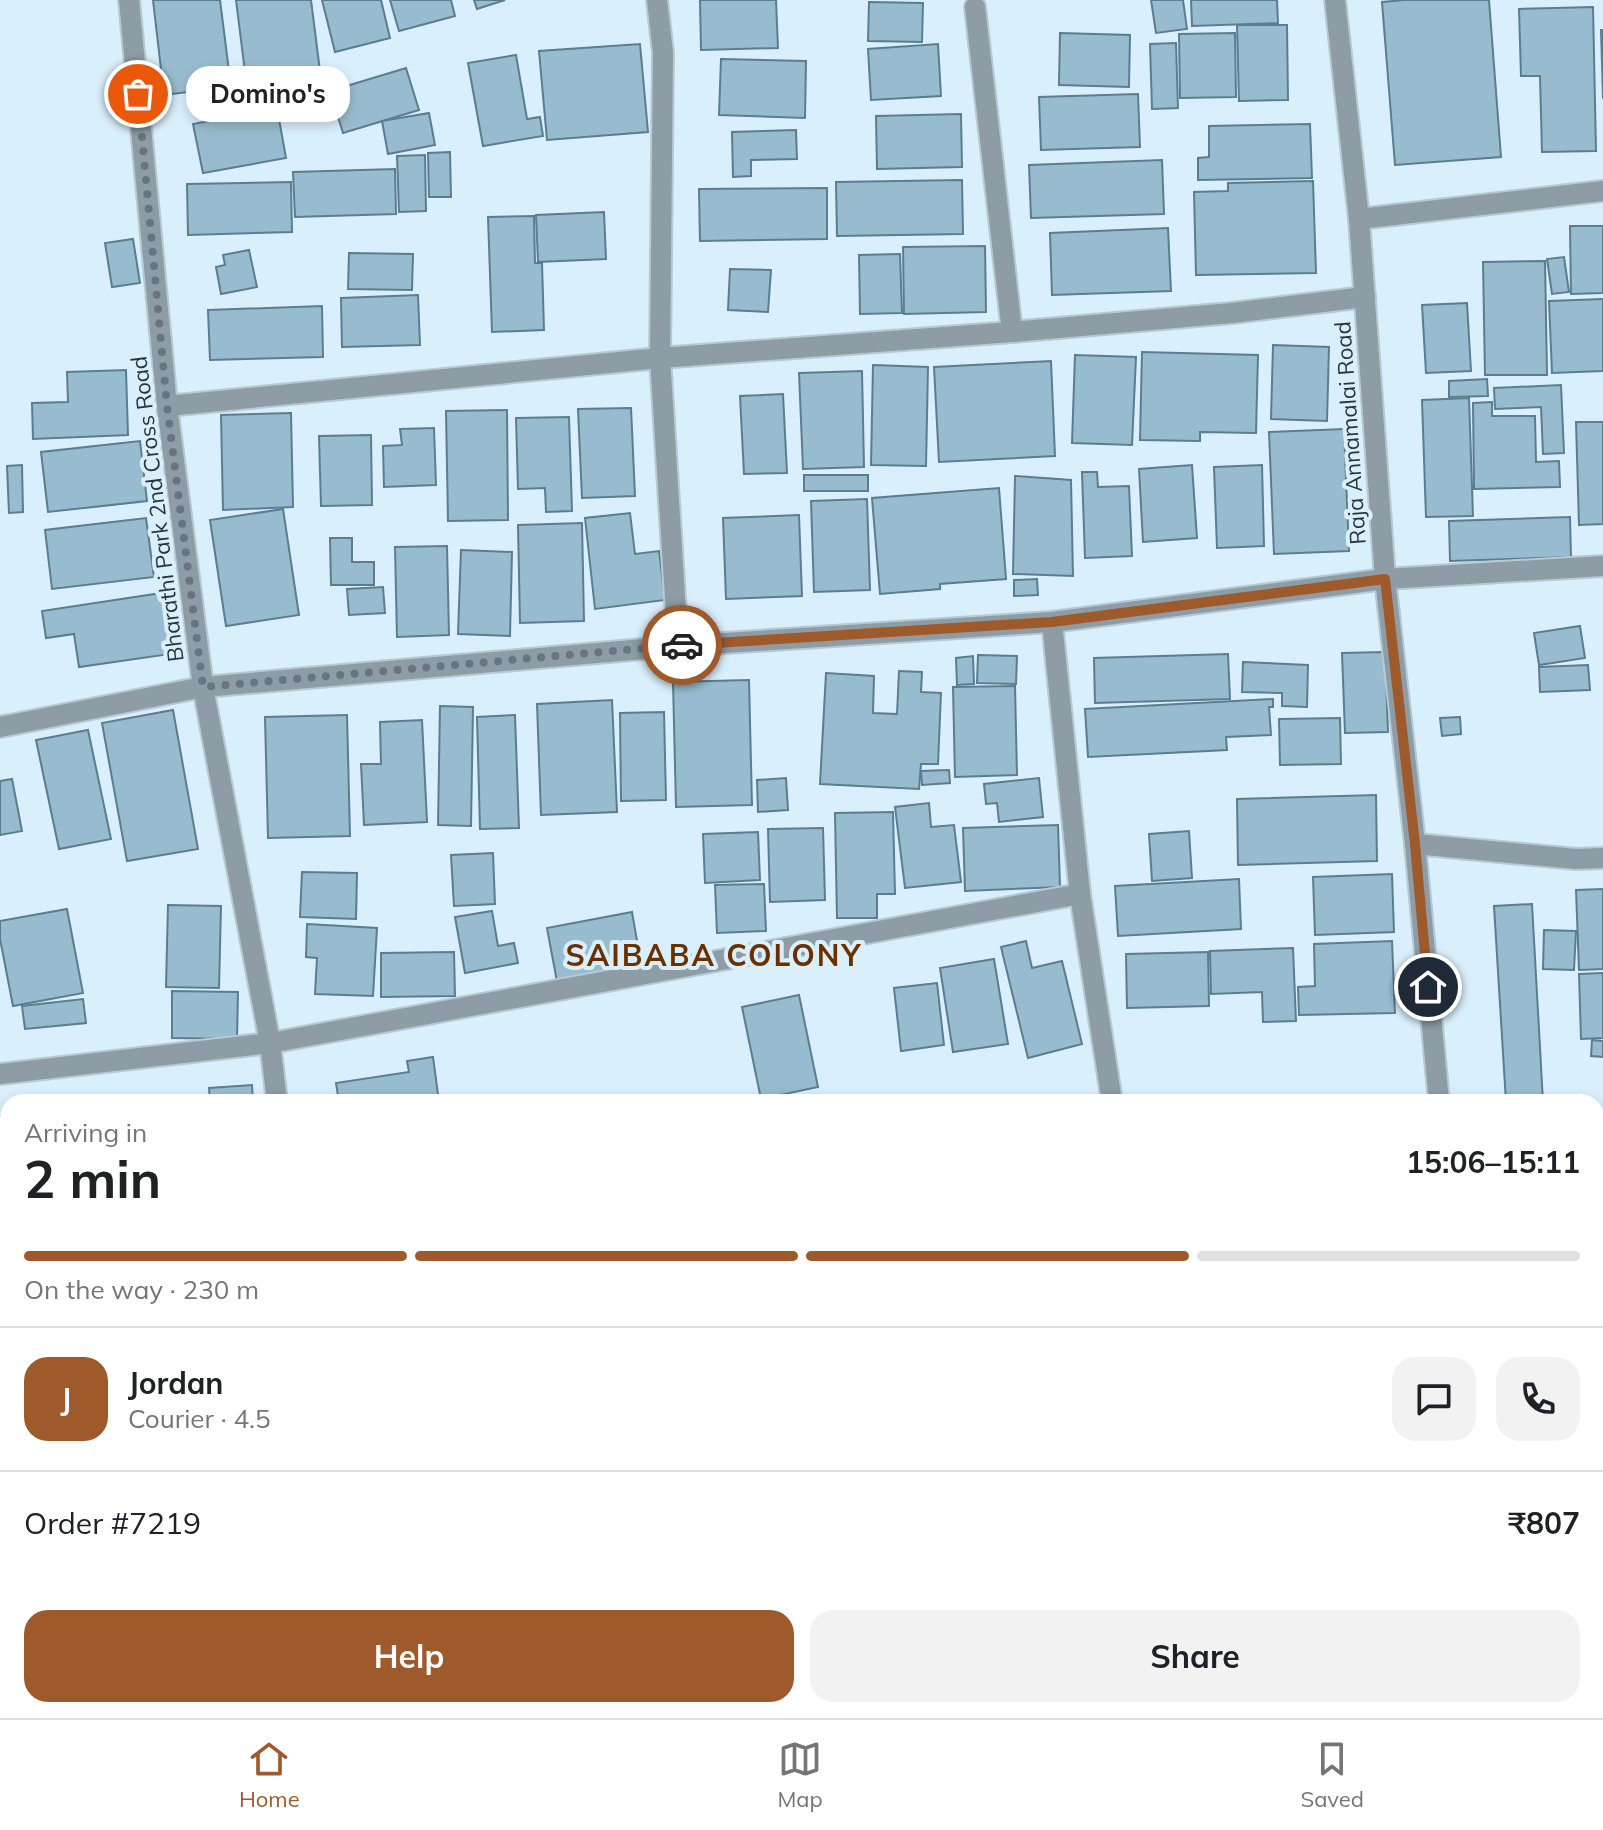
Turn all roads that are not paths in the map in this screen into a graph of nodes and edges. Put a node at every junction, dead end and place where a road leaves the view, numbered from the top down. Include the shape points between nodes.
1 (129, 0) edge
2 (657, 0) edge
3 (1335, 0) edge
4 (975, 7) dead end
5 (1603, 191) edge
6 (1359, 219) junction
7 (1365, 297) junction
8 (1012, 332) junction
9 (660, 358) junction
10 (167, 406) junction
11 (1603, 566) edge
12 (1385, 579) junction
13 (1052, 622) junction
14 (678, 646) junction
15 (203, 687) junction
16 (0, 727) edge
17 (1415, 844) junction
18 (1603, 858) edge
19 (1080, 894) junction
20 (270, 1043) junction
21 (0, 1074) edge
22 (276, 1094) edge
23 (1111, 1094) edge
24 (1438, 1094) edge

1 - 10 street, Bharathi Park 2nd Cross Road
2 - 9 street via 663,53
3 - 6 street, Raja Annamalai Road
4 - 8 street
5 - 6 street
6 - 7 street, Raja Annamalai Road
7 - 8 street
7 - 12 street, Raja Annamalai Road
8 - 9 street
9 - 10 street
9 - 14 street
10 - 15 street, Bharathi Park 2nd Cross Road
11 - 12 street
12 - 13 street
12 - 17 street, Raja Annamalai Road
13 - 14 street
13 - 19 street
14 - 15 street
15 - 16 street
15 - 20 street, Bharathi Park 2nd Cross Road
17 - 18 street
17 - 24 street, Raja Annamalai Road
19 - 20 street
19 - 23 street
20 - 21 street
20 - 22 street, Bharathi Park 2nd Cross Road

